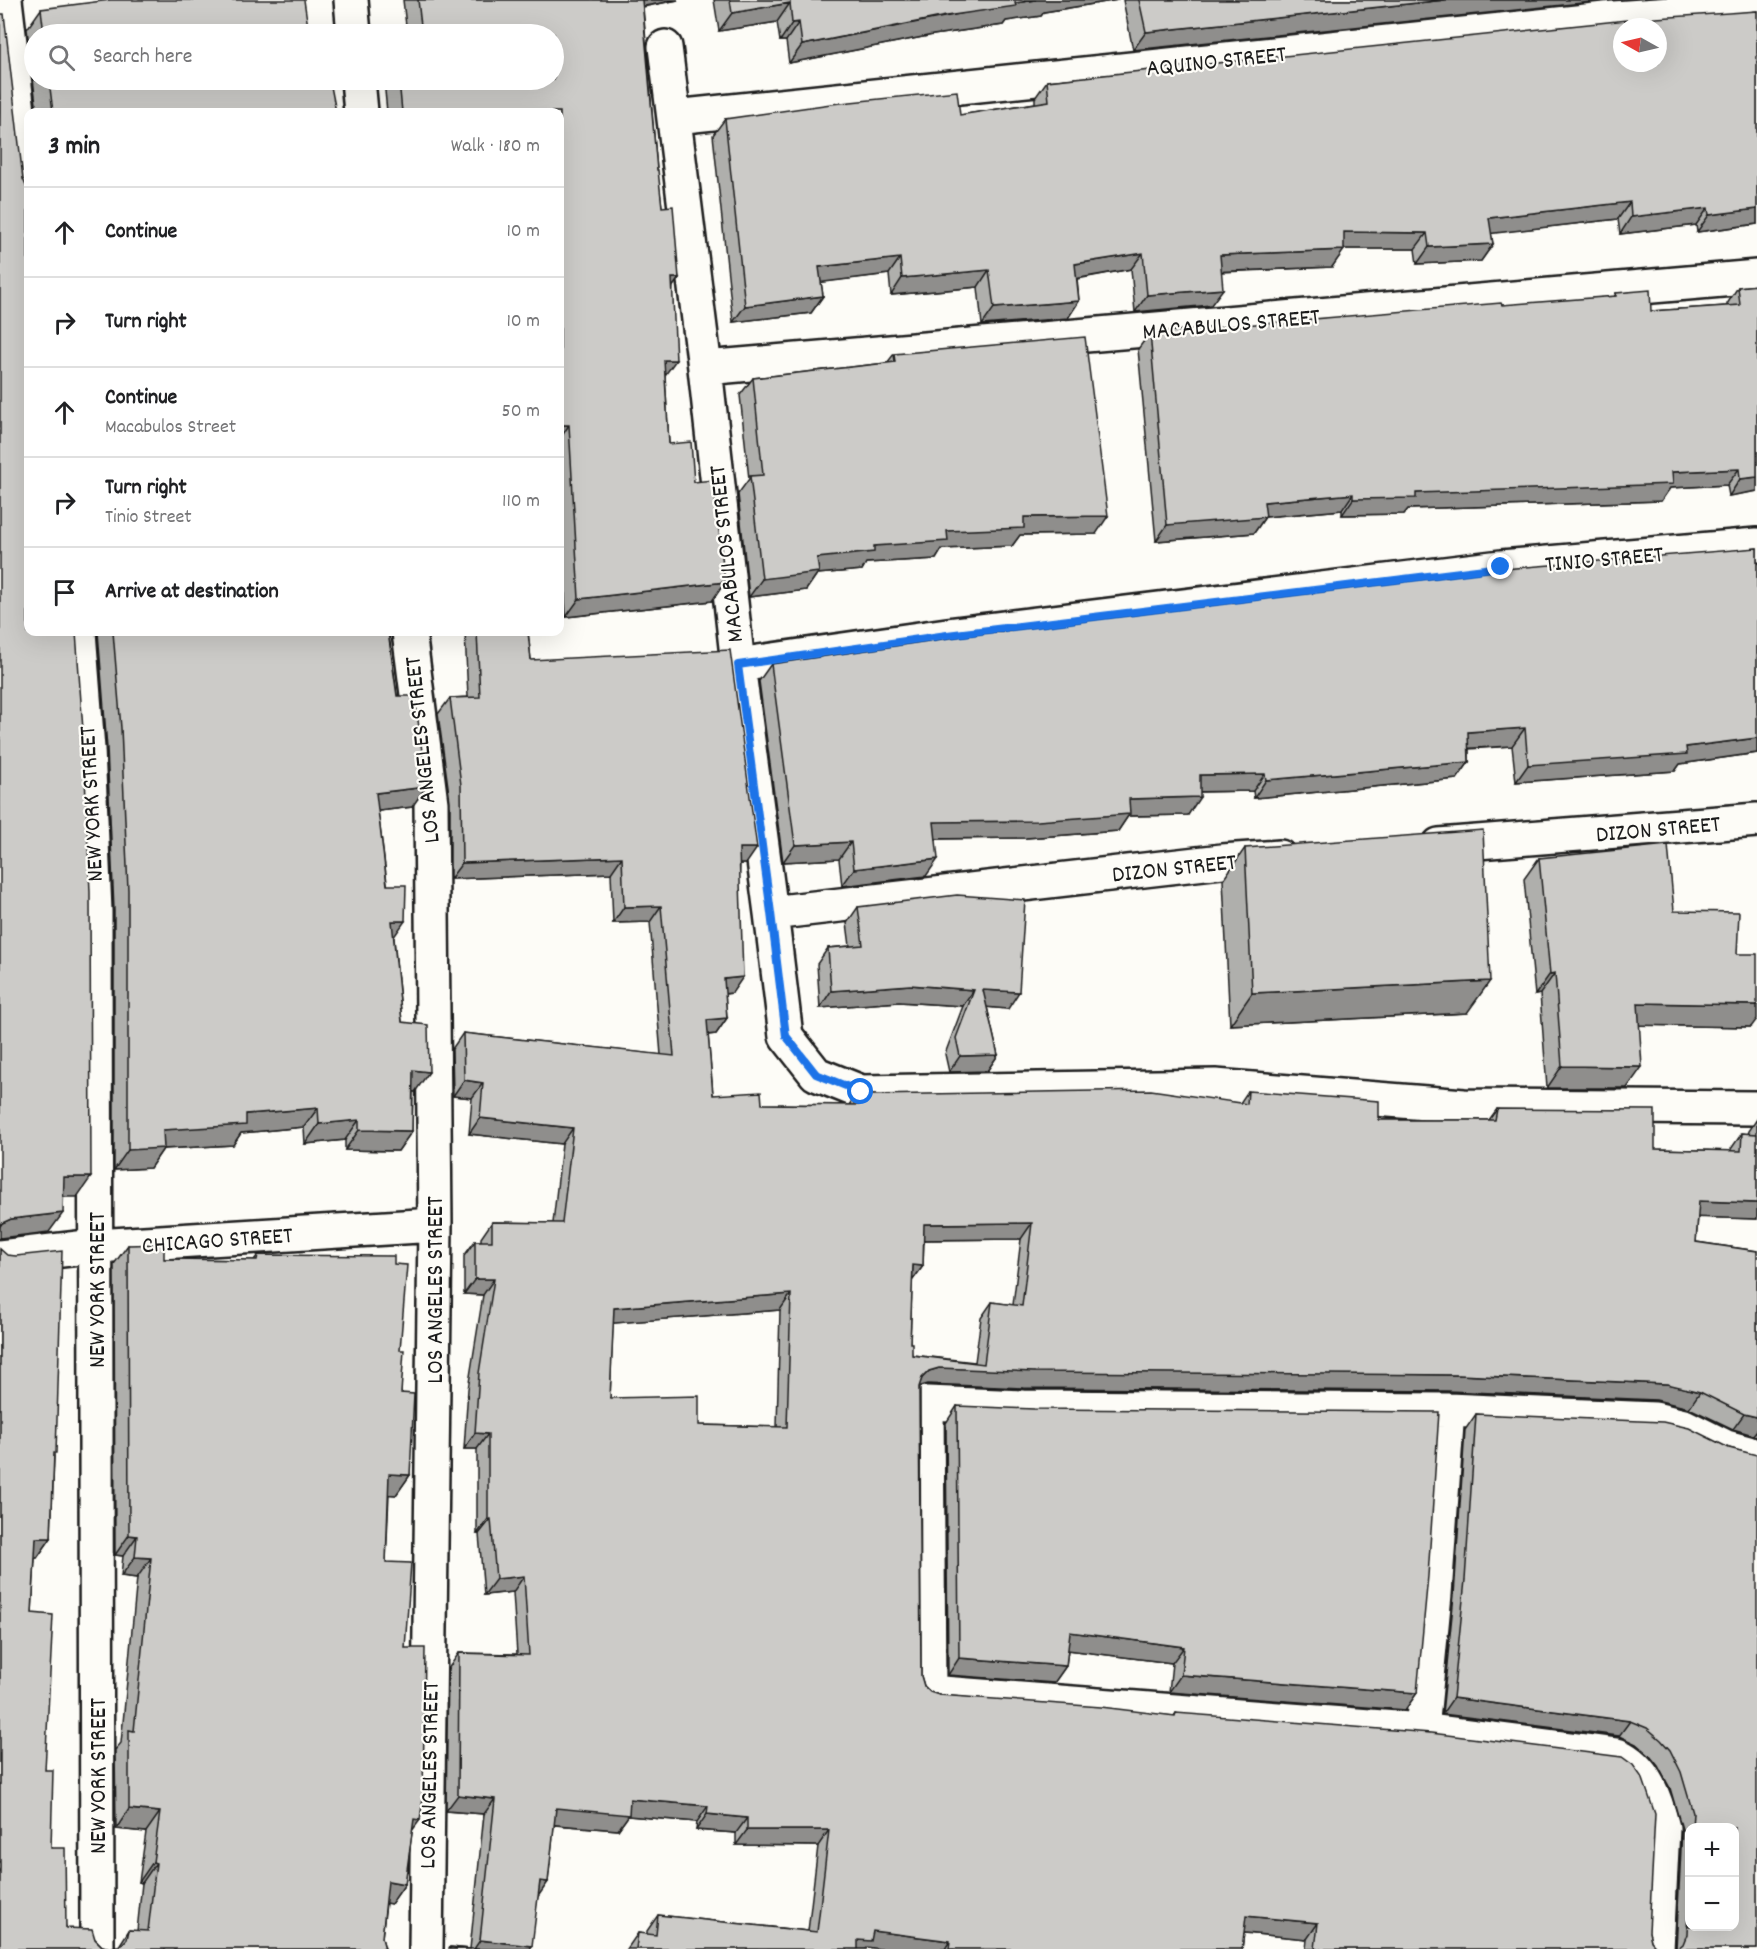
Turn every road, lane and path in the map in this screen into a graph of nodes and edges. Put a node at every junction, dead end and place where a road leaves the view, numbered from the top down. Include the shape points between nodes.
1 (5, 0) edge
2 (351, 0) edge
3 (1757, 8) edge
4 (353, 24) edge
5 (665, 47) dead end
6 (359, 90) edge
7 (361, 108) edge
8 (675, 117) junction
9 (24, 163) edge
10 (1757, 277) edge
11 (705, 368) junction
12 (1757, 545) edge
13 (79, 636) edge
14 (410, 636) edge
15 (738, 665) junction
16 (1757, 820) edge
17 (1413, 848) edge
18 (1306, 855) edge
19 (771, 913) junction
20 (1757, 1108) edge
21 (435, 1225) junction
22 (96, 1246) junction
23 (0, 1257) edge
24 (1448, 1410) junction
25 (1748, 1453) edge
26 (1422, 1730) junction
27 (97, 1949) edge
28 (426, 1949) edge
29 (1657, 1949) edge

1 - 9 street
2 - 4 street
3 - 8 street, AQUINO STREET via 1602,20
5 - 8 street, MACABULOS STREET
6 - 7 street
8 - 11 street, MACABULOS STREET
10 - 11 street, MACABULOS STREET
11 - 15 street, MACABULOS STREET
12 - 15 street, TINIO STREET via 1501,567 947,635
13 - 22 street, NEW YORK STREET via 95,911
14 - 21 street, LOS ANGELES STREET via 431,803
15 - 19 street, MACABULOS STREET
16 - 17 street, DIZON STREET
18 - 19 street, DIZON STREET via 1222,861
19 - 20 street, MACABULOS STREET via 786,1036 816,1074 861,1092 1215,1086 1464,1106
21 - 22 street, CHICAGO STREET
21 - 28 street, LOS ANGELES STREET
22 - 23 street, CHICAGO STREET
22 - 27 street, NEW YORK STREET
24 - 25 street via 1655,1419 1684,1426 1726,1447
24 - 26 street
24 - 26 street via 927,1403 929,1692
26 - 29 street via 1617,1755 1641,1771 1663,1828

